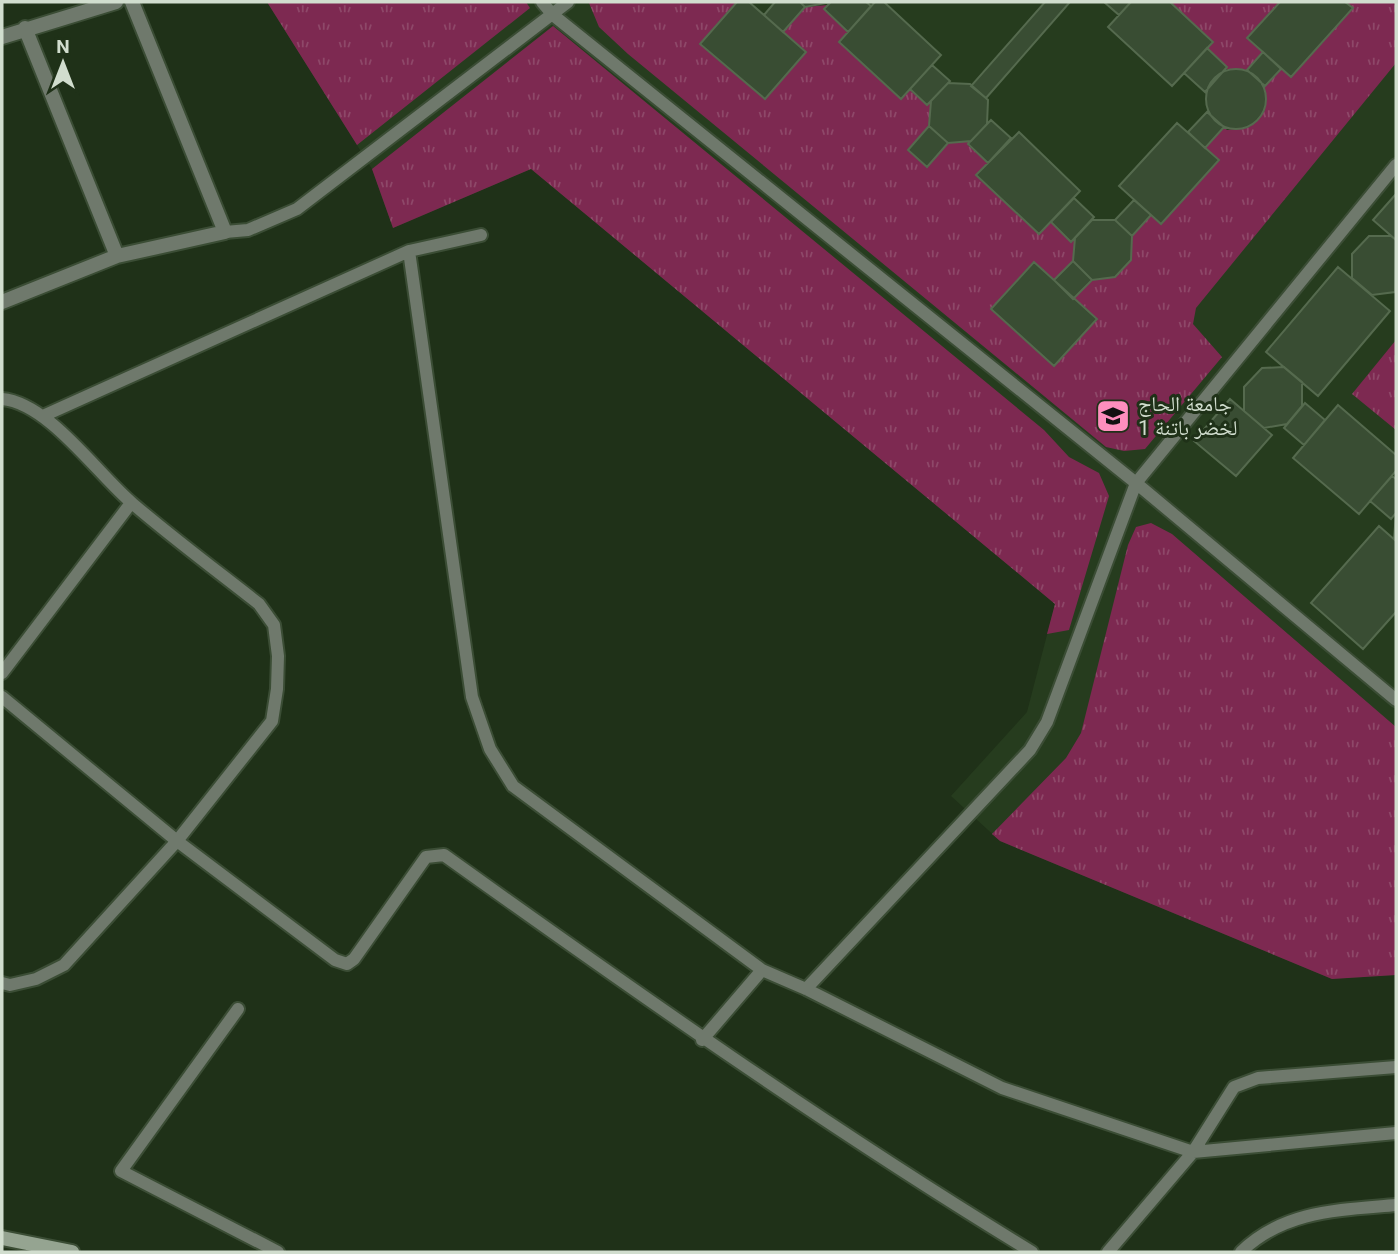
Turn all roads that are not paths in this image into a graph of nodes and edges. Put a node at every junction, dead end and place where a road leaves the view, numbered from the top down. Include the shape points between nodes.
1 (116, 2) edge
2 (132, 2) edge
3 (542, 2) edge
4 (568, 2) edge
5 (553, 15) junction
6 (25, 28) junction
7 (2, 37) edge
8 (1396, 165) edge
9 (225, 232) junction
10 (481, 235) dead end
11 (409, 251) junction
12 (117, 256) junction
13 (2, 302) edge
14 (2, 399) edge
15 (43, 416) junction
16 (1136, 483) junction
17 (131, 503) junction
18 (2, 673) edge
19 (2, 697) edge
20 (1396, 700) edge
21 (177, 841) junction
22 (762, 970) junction
23 (2, 983) edge
24 (806, 989) junction
25 (238, 1009) dead end
26 (702, 1040) junction
27 (1396, 1067) edge
28 (1396, 1133) edge
29 (1193, 1152) junction
30 (1396, 1205) edge
31 (2, 1238) edge
32 (72, 1252) edge
33 (278, 1252) edge
34 (1032, 1252) edge
35 (1108, 1252) edge
36 (1241, 1252) edge

1 - 6 street
2 - 9 street
3 - 5 lane
4 - 5 lane
5 - 9 lane via 297,208 248,230
5 - 16 lane
6 - 7 street
6 - 12 street
8 - 16 lane
9 - 12 street
10 - 11 lane
11 - 15 lane
11 - 22 lane via 472,697 490,748 513,786
12 - 13 street
14 - 15 lane
15 - 17 lane
16 - 20 lane
16 - 24 lane via 1047,722 1030,750
17 - 18 lane
17 - 21 lane via 259,604 274,625 277,690 272,721
19 - 21 lane
21 - 23 lane via 64,965 36,979
21 - 26 lane via 335,960 347,964 426,858 444,855
22 - 24 lane
22 - 26 lane
24 - 29 lane via 1002,1088
25 - 33 lane via 121,1171
26 - 34 lane
27 - 29 lane via 1243,1082 1234,1087
28 - 29 lane
29 - 35 lane
30 - 36 lane via 1303,1215 1272,1228
31 - 32 street

